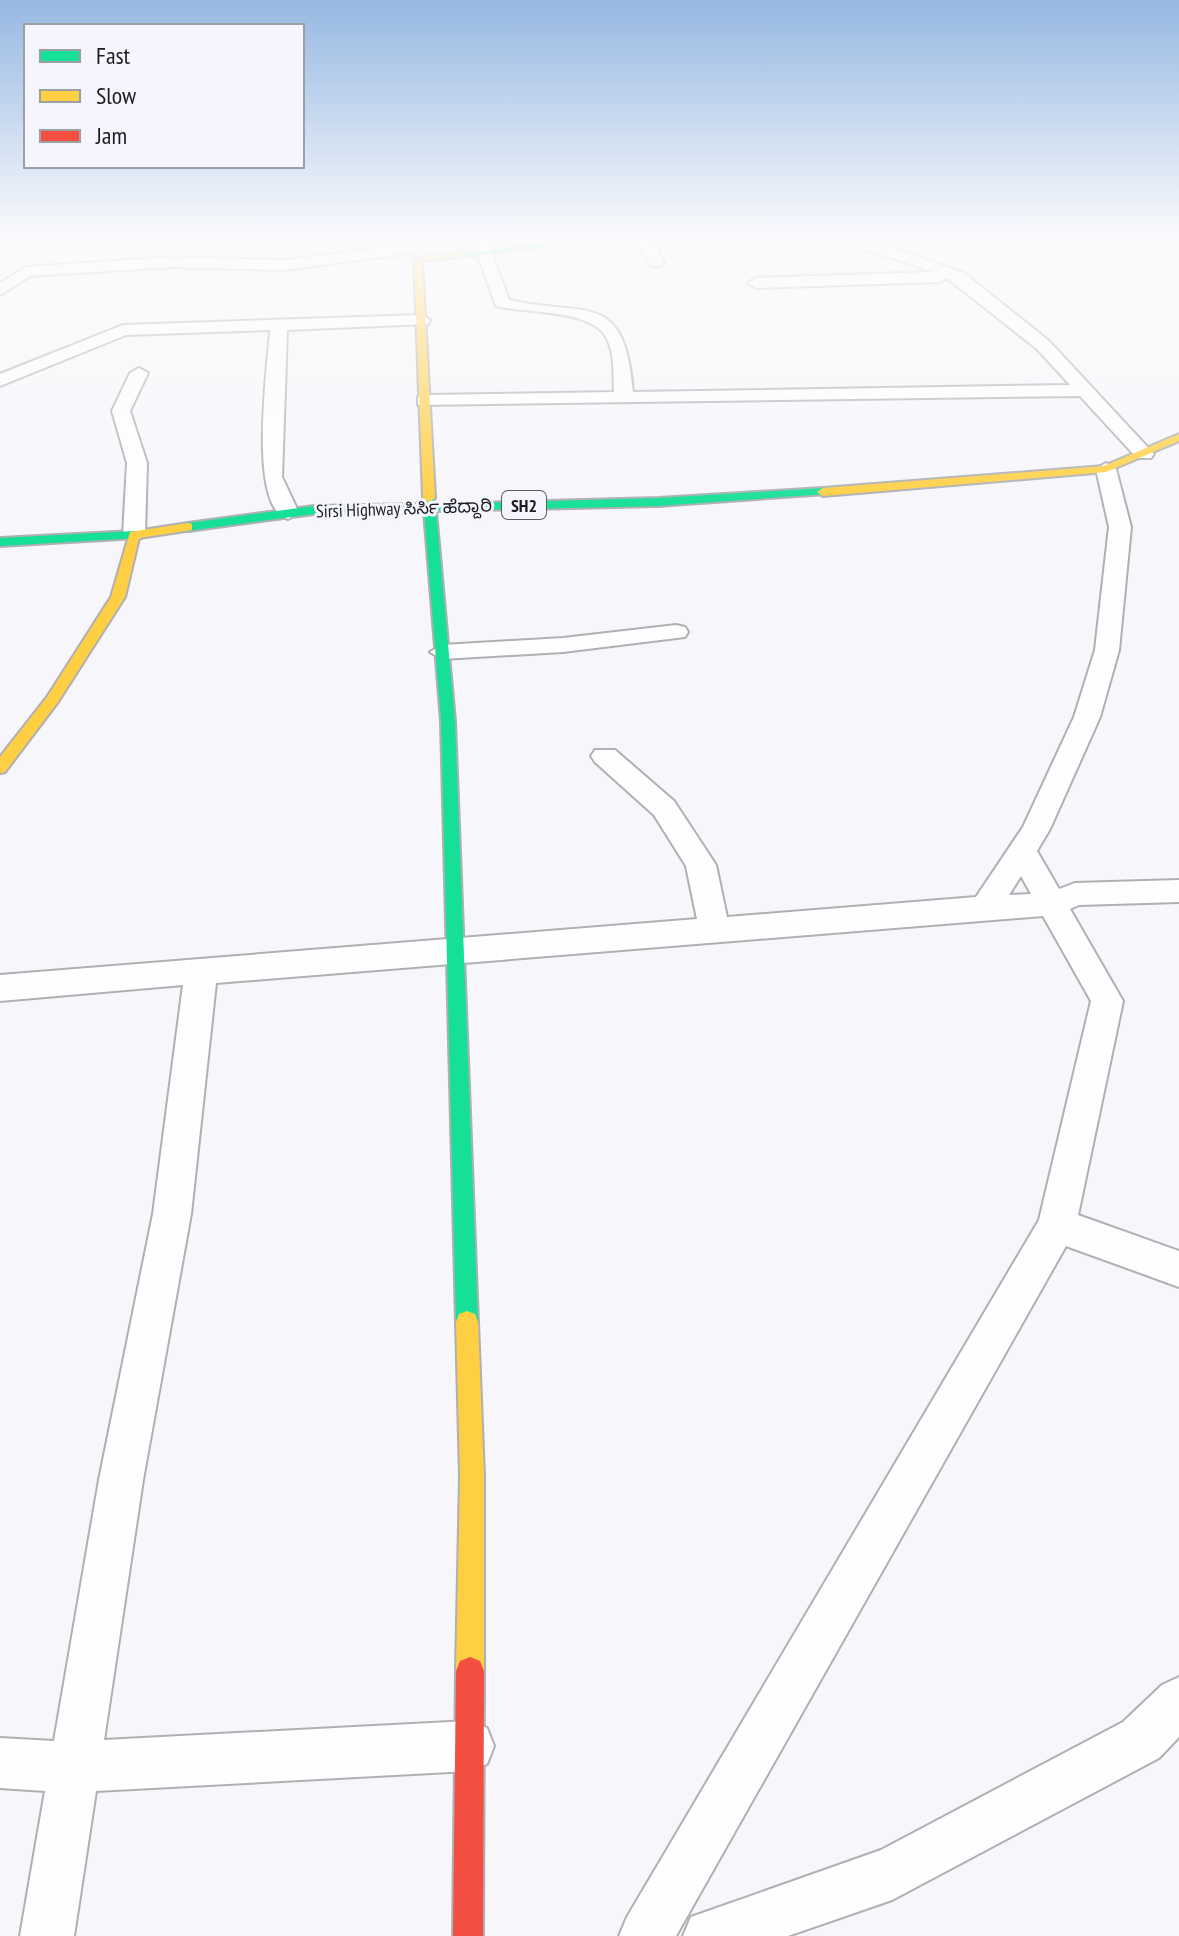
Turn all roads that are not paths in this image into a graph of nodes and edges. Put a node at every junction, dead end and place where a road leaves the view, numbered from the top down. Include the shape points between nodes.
1 (175, 328) edge
2 (279, 328) edge
3 (422, 328) edge
4 (607, 328) edge
5 (1022, 328) edge
6 (139, 373) dead end
7 (0, 381) edge
8 (1085, 390) junction
9 (624, 397) junction
10 (425, 401) junction
11 (1179, 437) edge
12 (1144, 454) junction
13 (1106, 469) junction
14 (429, 506) junction
15 (288, 513) junction
16 (134, 535) junction
17 (0, 542) edge
18 (676, 632) dead end
19 (442, 652) junction
20 (605, 756) dead end
21 (0, 768) edge
22 (1022, 851) junction
23 (1179, 891) edge
24 (1052, 904) junction
25 (985, 907) junction
26 (714, 929) junction
27 (455, 949) junction
28 (201, 971) junction
29 (0, 988) edge
30 (1057, 1225) junction
31 (1179, 1269) edge
32 (1179, 1702) edge
33 (469, 1746) junction
34 (0, 1763) edge
35 (75, 1767) junction
36 (47, 1936) edge
37 (468, 1936) edge
38 (646, 1936) edge
39 (710, 1936) edge

1 - 7 street via 123,330
2 - 15 street via 272,477
3 - 10 street
4 - 9 street via 615,336
5 - 8 street
6 - 16 street via 121,411 137,463
8 - 9 street
8 - 12 street
9 - 10 street
10 - 14 street
11 - 12 street, Sirsi Highway ಸಿರ್ಸಿ ಹೆದ್ದಾರಿ / SH2
12 - 13 street, Sirsi Highway ಸಿರ್ಸಿ ಹೆದ್ದಾರಿ / SH2
13 - 14 street, Sirsi Highway ಸಿರ್ಸಿ ಹೆದ್ದಾರಿ / SH2 via 658,502
13 - 22 street via 1120,527 1107,650 1087,717
14 - 15 street, Sirsi Highway ಸಿರ್ಸಿ ಹೆದ್ದಾರಿ / SH2
14 - 19 street
15 - 16 street, Sirsi Highway ಸಿರ್ಸಿ ಹೆದ್ದಾರಿ / SH2
16 - 17 street, Sirsi Highway ಸಿರ್ಸಿ ಹೆದ್ದಾರಿ
16 - 21 street via 118,597 53,699
18 - 19 street
19 - 27 street
20 - 26 street via 664,808 701,865
22 - 24 street
22 - 25 street
23 - 24 street via 1075,894
24 - 25 street
24 - 30 street via 1107,1001
25 - 26 street
26 - 27 street
27 - 28 street
27 - 33 street via 472,1476
28 - 29 street
28 - 35 street via 172,1214 121,1480
30 - 31 street
30 - 38 street
32 - 39 street via 1141,1740 892,1873
33 - 35 street
33 - 37 street
34 - 35 street
35 - 36 street

